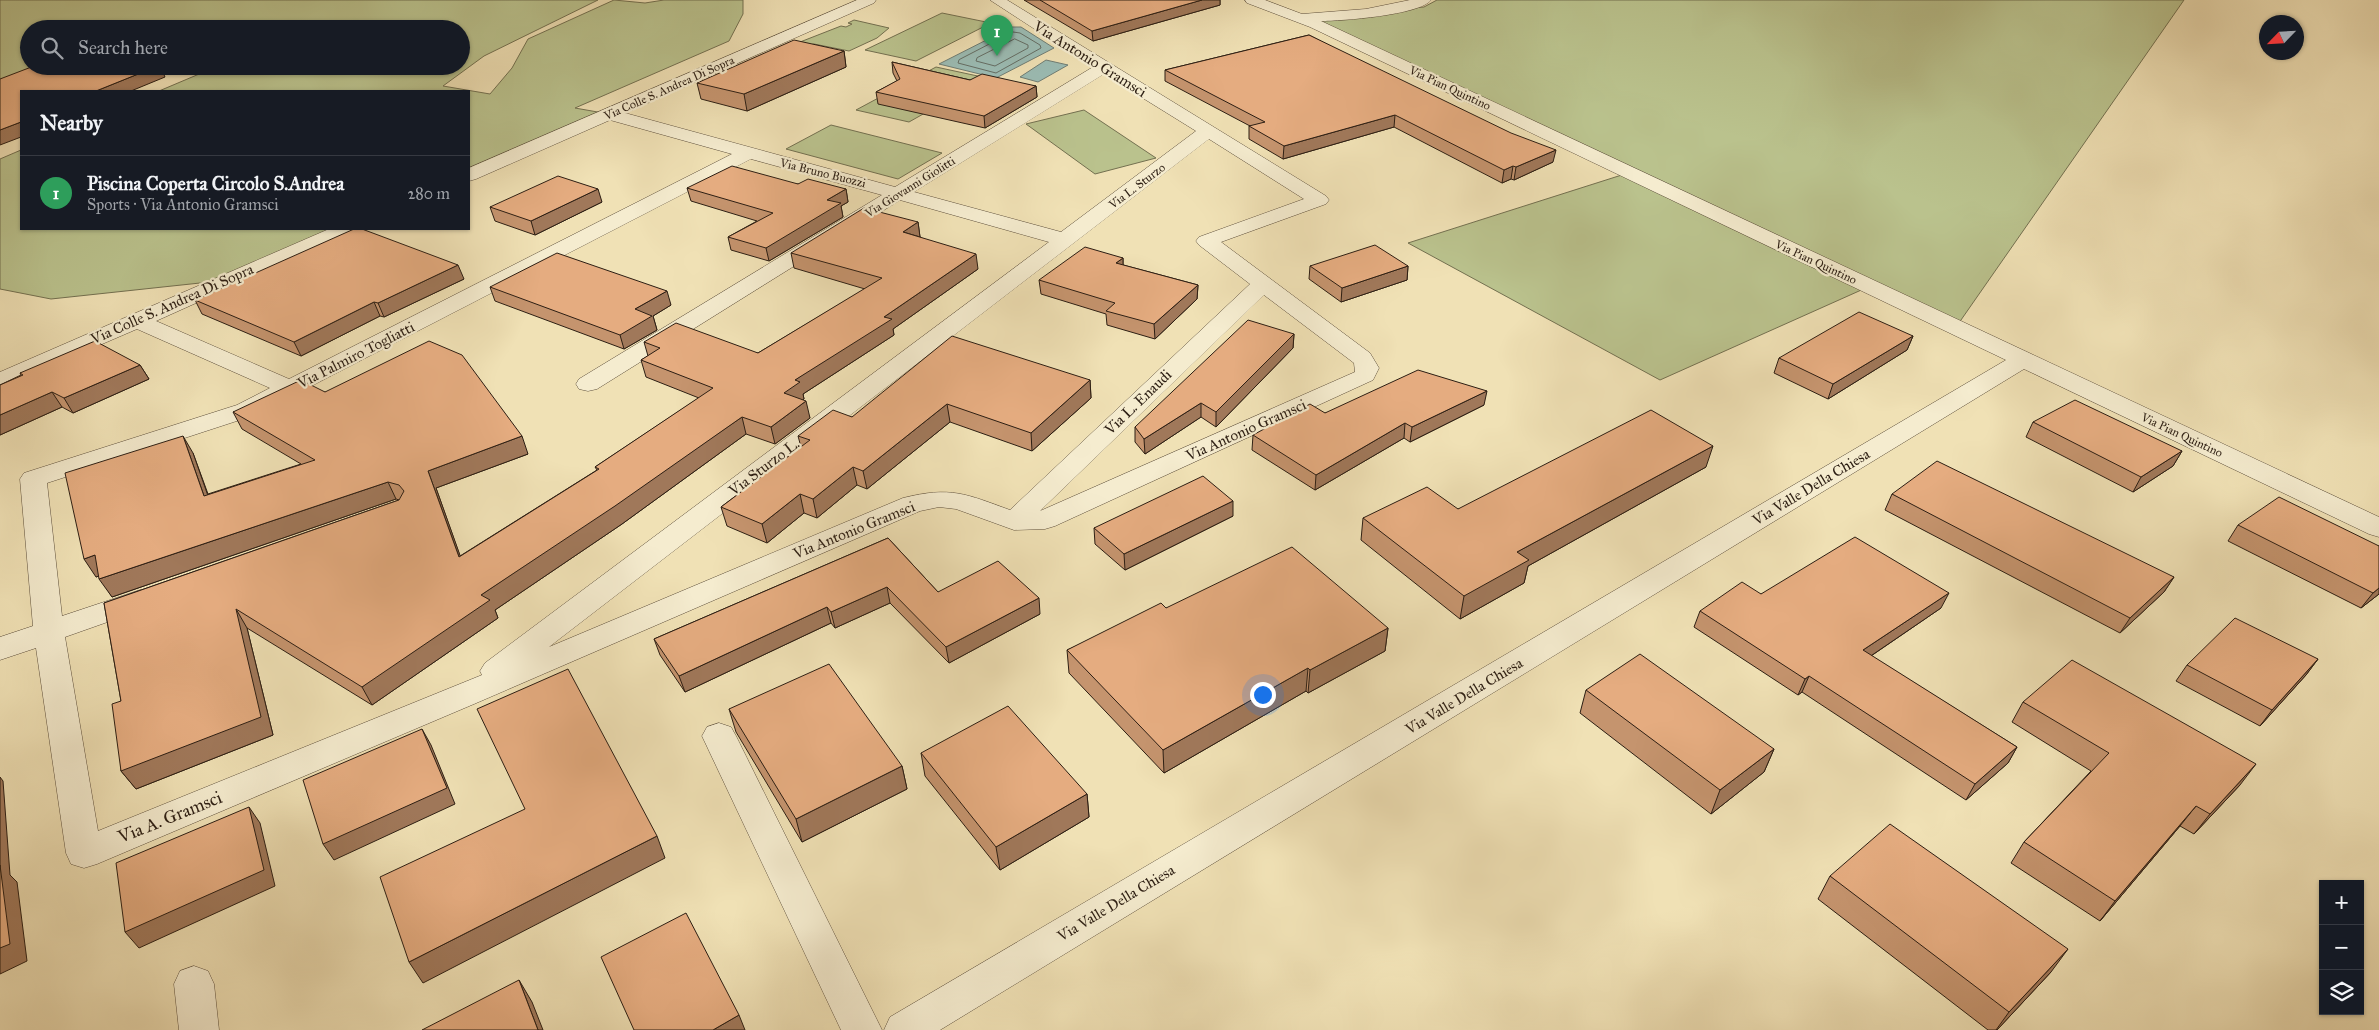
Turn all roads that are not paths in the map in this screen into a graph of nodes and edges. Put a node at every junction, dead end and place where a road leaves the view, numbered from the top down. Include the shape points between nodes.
1 (869, 0) edge
2 (996, 0) edge
3 (1252, 0) edge
4 (1424, 0) edge
5 (1300, 17) junction
6 (1104, 67) junction
7 (609, 114) junction
8 (1207, 132) junction
9 (747, 154) junction
10 (470, 175) edge
11 (901, 193) junction
12 (343, 230) edge
13 (1066, 240) junction
14 (1262, 284) junction
15 (135, 320) junction
16 (2023, 360) junction
17 (0, 381) edge
18 (588, 384) dead end
19 (290, 388) junction
20 (1014, 521) junction
21 (2379, 528) edge
22 (162, 592) edge
23 (49, 632) junction
24 (0, 648) edge
25 (463, 696) junction
26 (719, 736) dead end
27 (194, 984) dead end
28 (198, 1030) edge
29 (862, 1030) edge
30 (904, 1030) edge

1 - 7 street, Via Colle S. Andrea Di Sopra
2 - 6 street, Via Antonio Gramsci
3 - 5 street, Via Pian Quintino
4 - 5 street via 1350,17
5 - 16 street, Via Pian Quintino
6 - 8 street, Via Antonio Gramsci
6 - 11 street, Via Giovanni Giolitti
7 - 9 street, Via Bruno Buozzi
7 - 10 street, Via Colle S. Andrea Di Sopra
8 - 13 street, Via L. Sturzo
8 - 14 street, Via Antonio Gramsci via 1319,200 1206,241
9 - 11 street, Via Bruno Buozzi
9 - 19 street, Via Palmiro Togliatti
11 - 13 street, Via Bruno Buozzi
11 - 18 street, Via Giovanni Giolitti
12 - 15 street, Via Colle S. Andrea Di Sopra
13 - 25 street, Via Sturzo L.
14 - 20 street, Via L. Enaudi
14 - 20 street, Via Antonio Gramsci via 1353,351 1367,365 1368,372 1353,383 1045,520
15 - 17 street, Via Colle S. Andrea Di Sopra
15 - 19 street
16 - 21 street, Via Pian Quintino
16 - 30 street, Via Valle Della Chiesa
19 - 23 street, Via Palmiro Togliatti via 246,410 33,479
20 - 25 street, Via Antonio Gramsci via 960,501 939,499 914,504
22 - 23 street
23 - 24 street
23 - 25 street, Via A. Gramsci via 84,853
26 - 29 street
27 - 28 street

